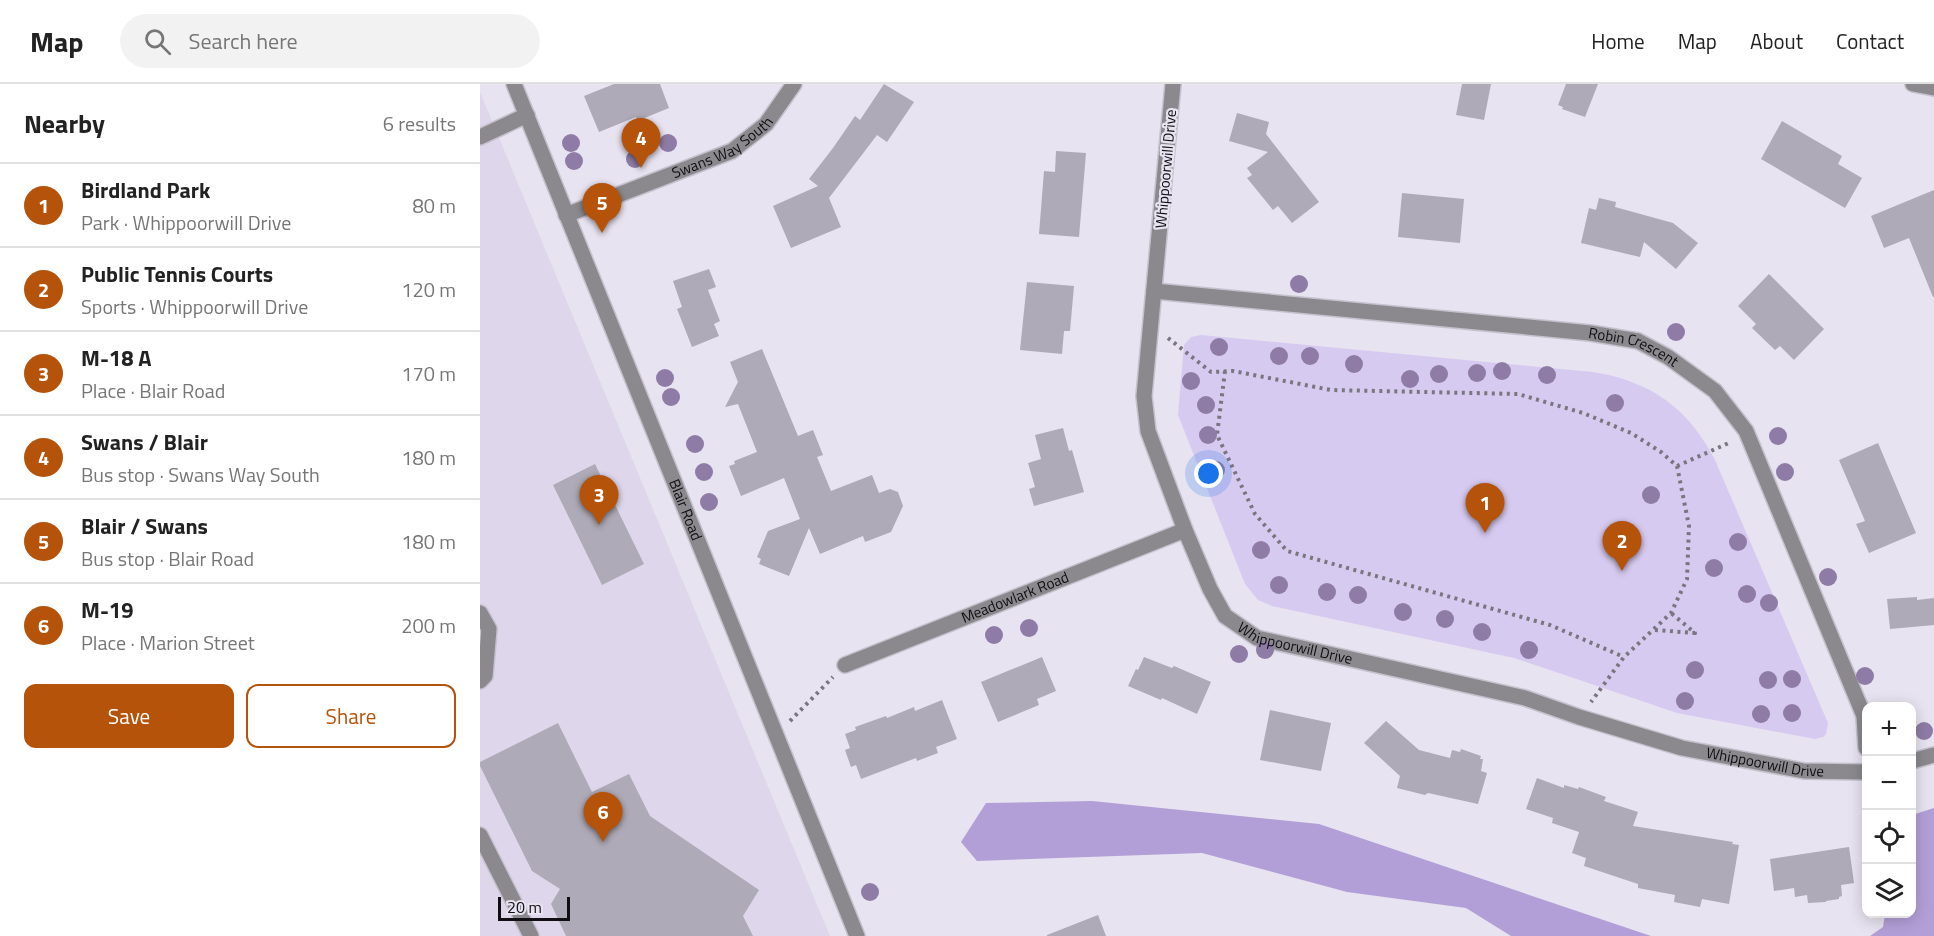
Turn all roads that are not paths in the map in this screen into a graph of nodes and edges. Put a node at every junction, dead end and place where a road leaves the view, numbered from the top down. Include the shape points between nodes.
1 (514, 84) edge
2 (794, 84) edge
3 (1173, 84) edge
4 (1913, 84) edge
5 (1934, 88) edge
6 (527, 115) junction
7 (480, 137) edge
8 (566, 215) junction
9 (1154, 291) junction
10 (1185, 530) junction
11 (480, 613) edge
12 (845, 665) road end
13 (480, 681) edge
14 (1862, 714) edge
15 (1934, 755) edge
16 (1916, 760) edge
17 (1862, 772) edge
18 (480, 835) edge
19 (531, 936) edge
20 (857, 936) edge

1 - 6 street, Blair Road
2 - 8 street, Swans Way South via 766,124 732,152
3 - 9 street, Whippoorwill Drive
4 - 5 street
6 - 7 street
6 - 8 street, Blair Road
8 - 20 street, Blair Road
9 - 10 street, Whippoorwill Drive via 1144,396 1148,431
9 - 14 street, Robin Crescent via 1590,333 1638,341 1668,357 1714,391 1746,431
10 - 12 street, Meadowlark Road
10 - 17 street, Whippoorwill Drive via 1225,616 1257,638 1524,698 1682,748 1804,771
11 - 13 street via 489,629 485,676
15 - 16 street
18 - 19 street

